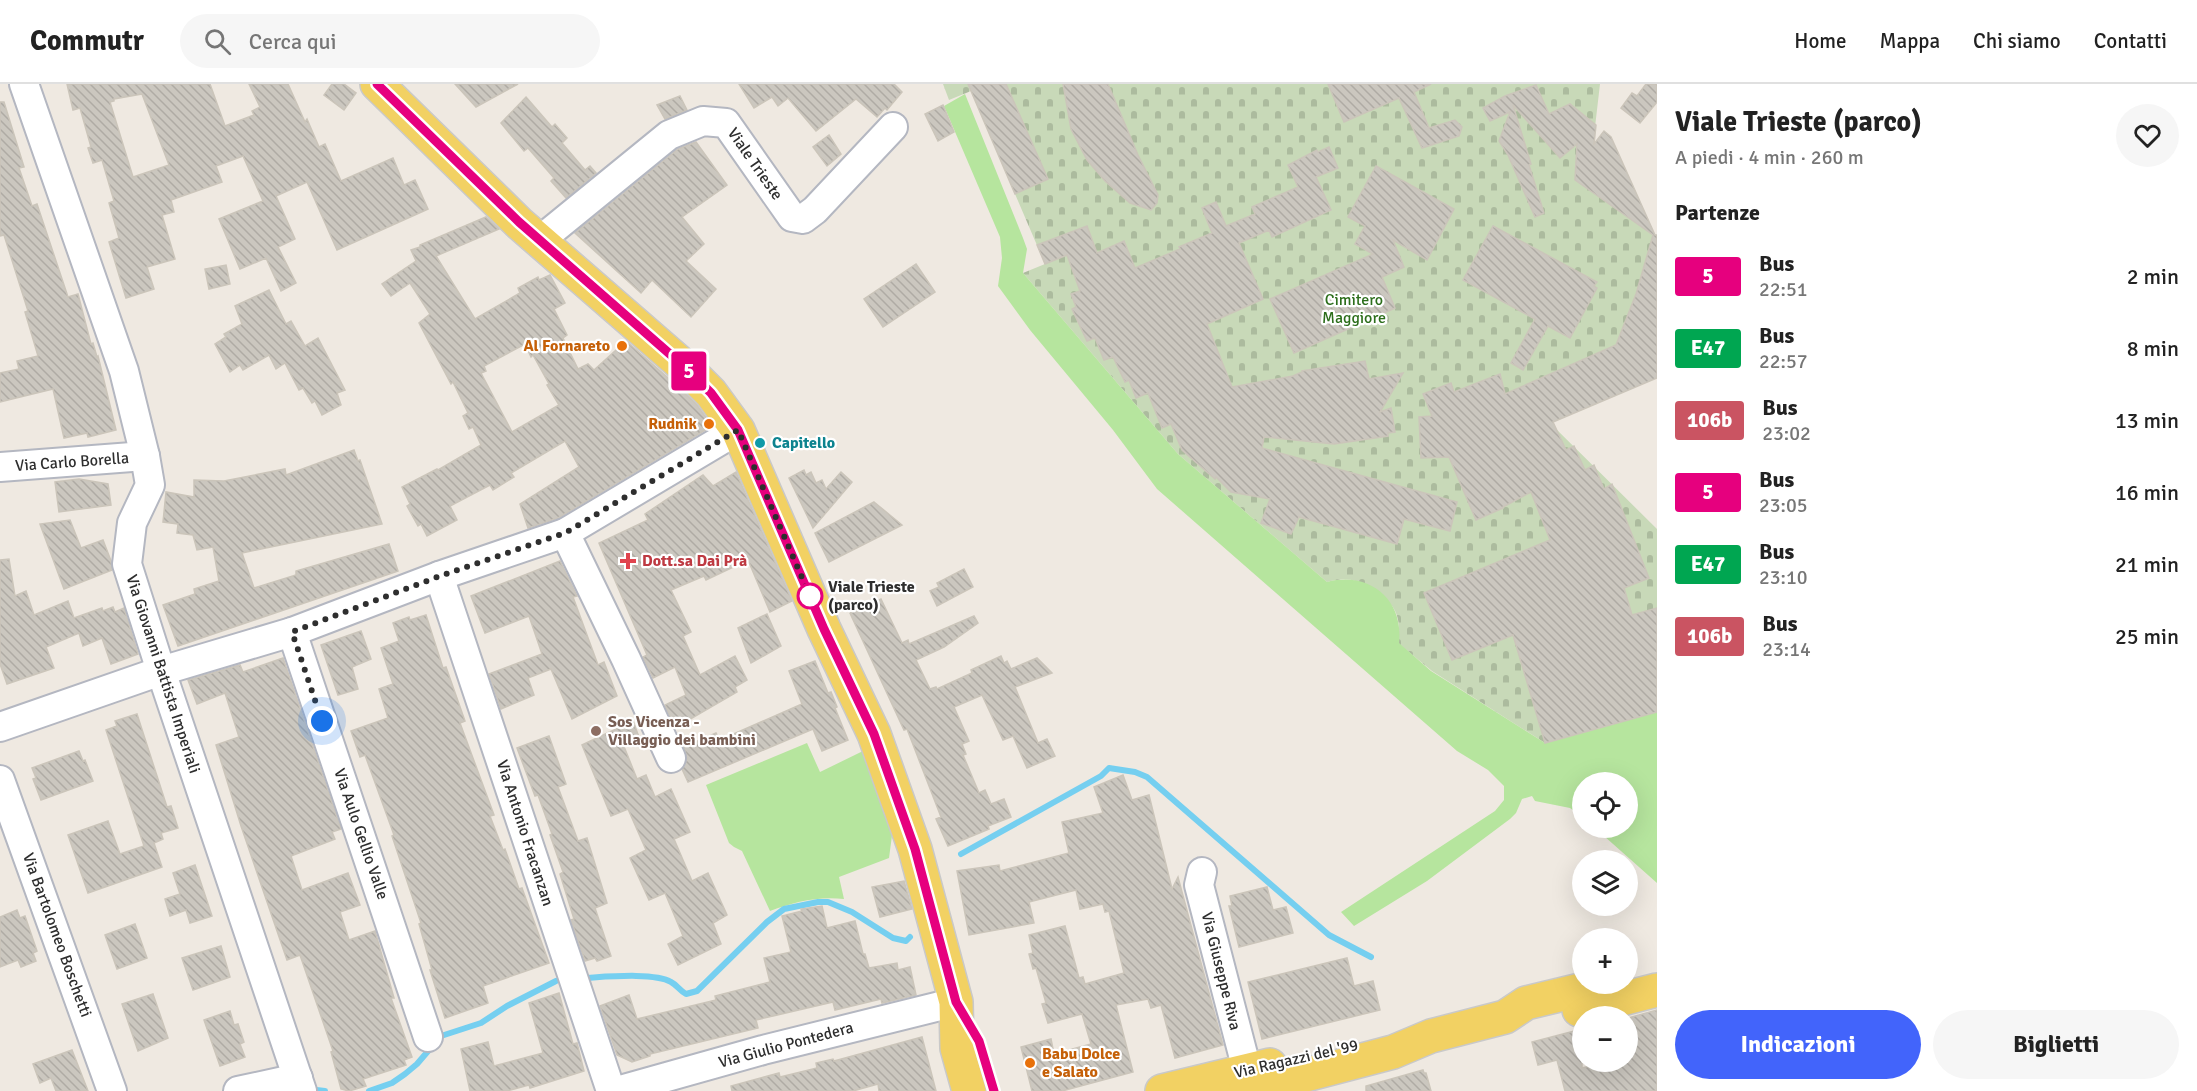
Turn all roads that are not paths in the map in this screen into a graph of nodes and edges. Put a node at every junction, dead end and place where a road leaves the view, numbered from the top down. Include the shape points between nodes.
1 (24, 84) edge
2 (377, 84) edge
3 (893, 127) dead end
4 (539, 241) junction
5 (738, 430) junction
6 (145, 456) junction
7 (0, 467) edge
8 (565, 533) junction
9 (440, 576) junction
10 (292, 632) junction
11 (161, 671) junction
12 (0, 727) edge
13 (671, 758) dead end
14 (0, 780) edge
15 (1202, 872) dead end
16 (1657, 971) edge
17 (1638, 976) edge
18 (1657, 990) edge
19 (1572, 992) edge
20 (956, 1002) junction
21 (1505, 1017) junction
22 (428, 1037) dead end
23 (1246, 1081) edge
24 (300, 1084) edge
25 (112, 1091) edge
26 (238, 1091) edge
27 (611, 1091) edge
28 (617, 1091) edge
29 (969, 1091) edge
30 (994, 1091) edge
31 (1162, 1091) edge

1 - 6 street, Via Giovanni Battista Imperiali via 124,371
2 - 4 main road
3 - 4 street, Viale Trieste via 802,219 792,217 726,123 703,121 669,135
4 - 5 main road via 687,369 711,393
5 - 8 street
5 - 20 main road via 892,779
6 - 7 street, Via Carlo Borella
6 - 11 street, Via Giovanni Battista Imperiali via 150,485 132,523 127,564
8 - 9 street
8 - 13 street
9 - 10 street
9 - 27 street, Via Antonio Fracanzan
10 - 11 street
10 - 22 street, Via Aulo Gellio Valle
11 - 12 street
11 - 24 street, Via Giovanni Battista Imperiali
14 - 25 street, Via Bartolomeo Boschetti
15 - 23 street, Via Giuseppe Riva via 1199,885
16 - 17 main road
18 - 21 main road, Via Ragazzi del '99 via 1528,1024
19 - 21 main road, Via Ragazzi del '99 via 1526,1003
20 - 28 street, Via Giulio Pontedera
20 - 29 main road via 957,1048
20 - 30 main road via 979,1041
21 - 23 main road, Via Ragazzi del '99 via 1431,1036 1391,1036
23 - 31 main road, Via Ragazzi del '99
24 - 26 street

